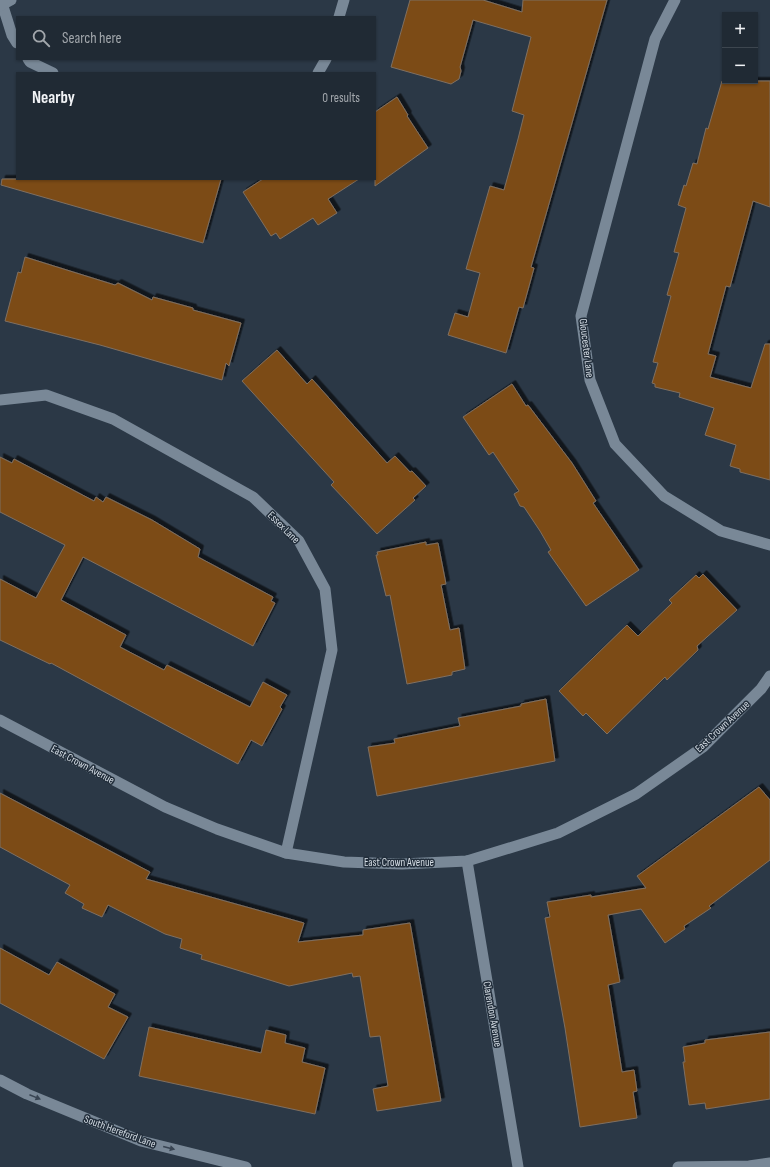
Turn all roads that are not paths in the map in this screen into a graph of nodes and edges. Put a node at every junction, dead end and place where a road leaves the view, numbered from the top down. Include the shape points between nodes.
1 (344, 0) edge
2 (675, 0) edge
3 (4, 3) edge
4 (339, 16) edge
5 (16, 41) edge
6 (29, 60) edge
7 (325, 60) edge
8 (51, 72) edge
9 (319, 72) edge
10 (0, 400) edge
11 (770, 545) edge
12 (770, 676) edge
13 (0, 720) edge
14 (286, 853) junction
15 (467, 861) junction
16 (0, 1080) edge
17 (770, 1164) edge
18 (246, 1167) edge
19 (518, 1167) edge
20 (678, 1167) edge

1 - 4 street
2 - 11 street, Gloucester Lane via 655,39 582,316 590,380 615,444 664,496 721,531
3 - 5 street
6 - 8 street
7 - 9 street
10 - 14 street, Essex Lane via 46,395 113,419 253,497 299,541 325,589 332,650
12 - 15 street, East Crown Avenue via 761,689 703,747 636,794 558,833
13 - 14 street, East Crown Avenue via 165,807 217,829
14 - 15 street, East Crown Avenue via 344,862 402,864
15 - 19 street, Clarendon Avenue
16 -> 18 street, South Hereford Lane via 27,1094 141,1141
17 - 20 street

